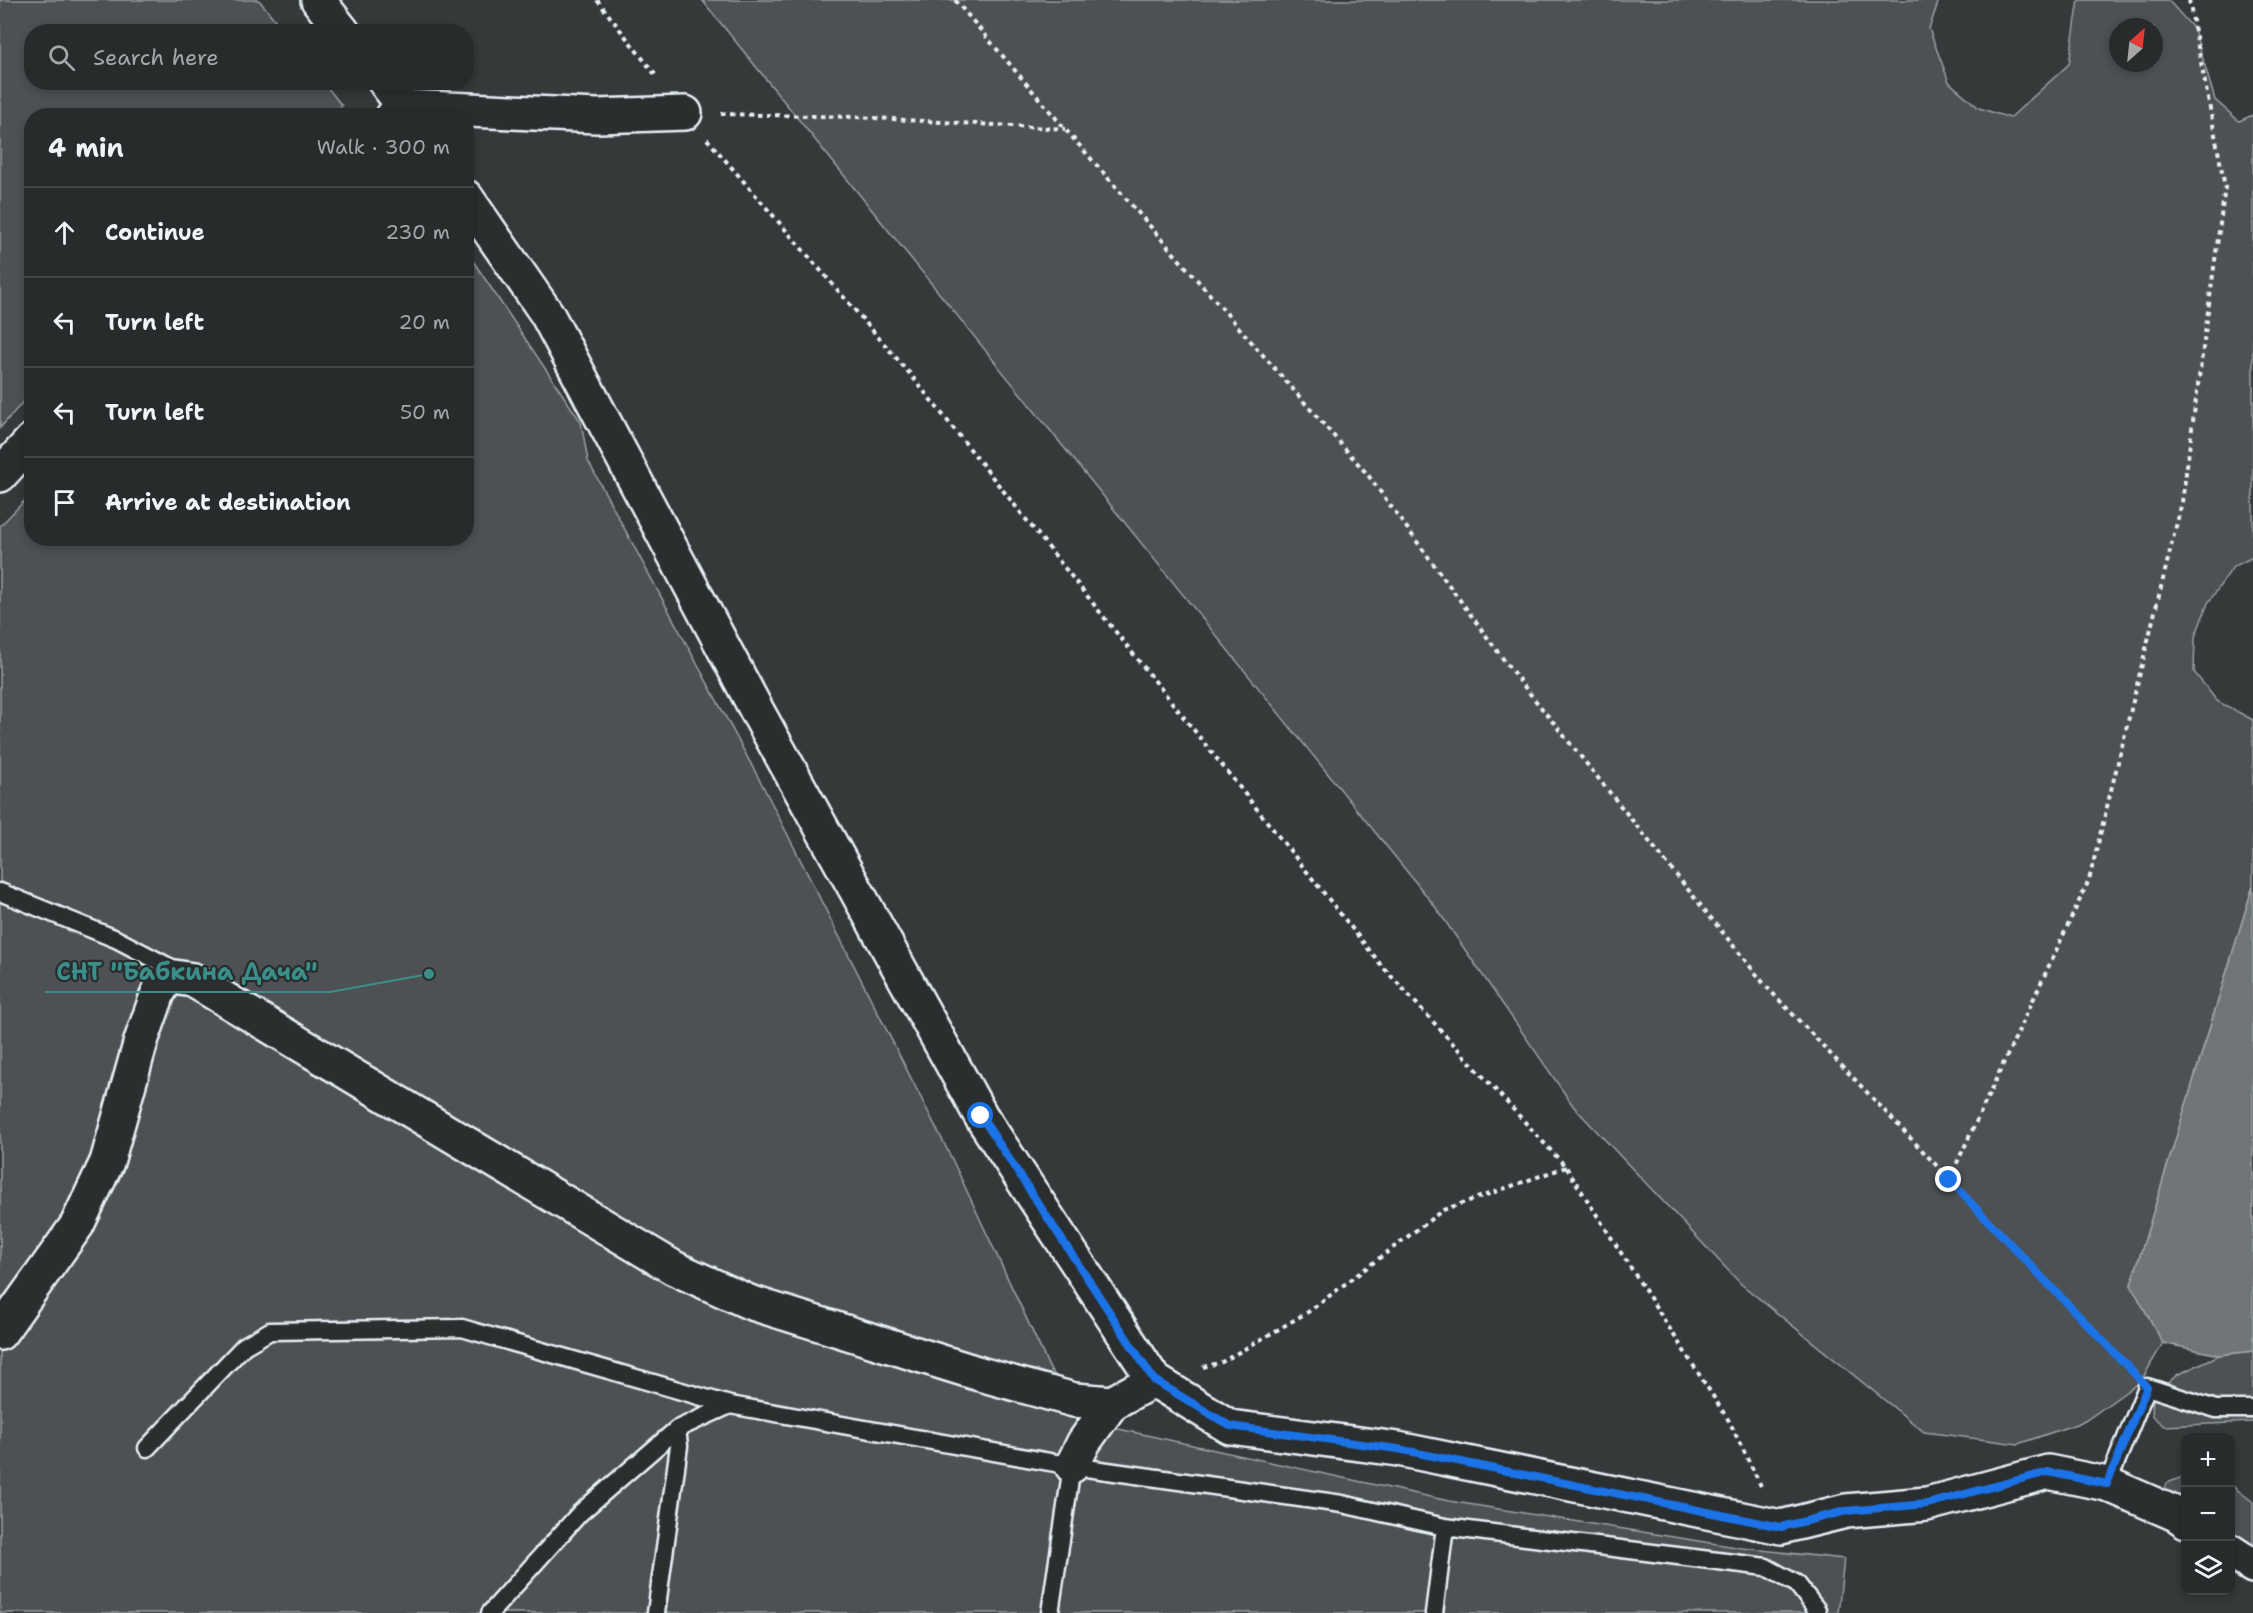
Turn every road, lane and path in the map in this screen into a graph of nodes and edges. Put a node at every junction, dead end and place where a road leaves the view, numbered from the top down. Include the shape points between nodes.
1 (318, 0) edge
2 (597, 0) edge
3 (956, 0) edge
4 (2189, 0) edge
5 (338, 24) edge
6 (399, 105) edge
7 (453, 108) edge
8 (474, 109) edge
9 (685, 113) junction
10 (1065, 129) junction
11 (474, 209) edge
12 (24, 450) edge
13 (0, 475) edge
14 (0, 892) edge
15 (193, 980) junction
16 (1566, 1167) junction
17 (1949, 1180) junction
18 (0, 1333) edge
19 (1154, 1380) junction
20 (2147, 1387) junction
21 (1112, 1403) junction
22 (730, 1405) junction
23 (2253, 1409) edge
24 (677, 1429) junction
25 (147, 1448) dead end
26 (1072, 1466) junction
27 (2107, 1484) junction
28 (2181, 1518) edge
29 (1445, 1527) junction
30 (1781, 1527) junction
31 (2235, 1554) edge
32 (2253, 1566) edge
33 (490, 1613) edge
34 (656, 1613) edge
35 (1050, 1613) edge
36 (1434, 1613) edge
37 (1817, 1613) edge

1 - 5 street
2 - 9 path
3 - 10 path
4 - 17 path via 2226,187 2182,502 2089,880
6 - 7 street
8 - 9 street via 597,116
9 - 10 path via 855,117
9 - 16 path via 911,375 1382,966
10 - 17 path via 1368,475 1515,675 1765,985
11 - 19 street via 547,314 758,711 981,1116
12 - 13 street
14 - 15 lane via 116,939
15 - 18 street via 168,976 158,993 107,1162 77,1225
15 - 21 street via 675,1268 749,1302 980,1374 1074,1400
16 - 19 path via 1443,1210 1308,1312 1222,1362
16 - 30 path via 1729,1420
17 - 20 path
19 - 21 street
19 - 30 street via 1230,1426 1398,1449
20 - 23 lane via 2216,1409
20 - 27 lane
21 - 26 street
22 - 24 lane
22 - 25 lane via 462,1328 270,1331 244,1346
22 - 26 lane
24 - 33 lane via 580,1513
24 - 34 lane via 679,1446
26 - 29 lane via 1342,1504
26 - 35 lane
27 - 28 street
27 - 30 street via 2048,1472 1927,1504 1846,1511
29 - 36 lane
29 - 37 lane via 1766,1567 1797,1584
31 - 32 street

